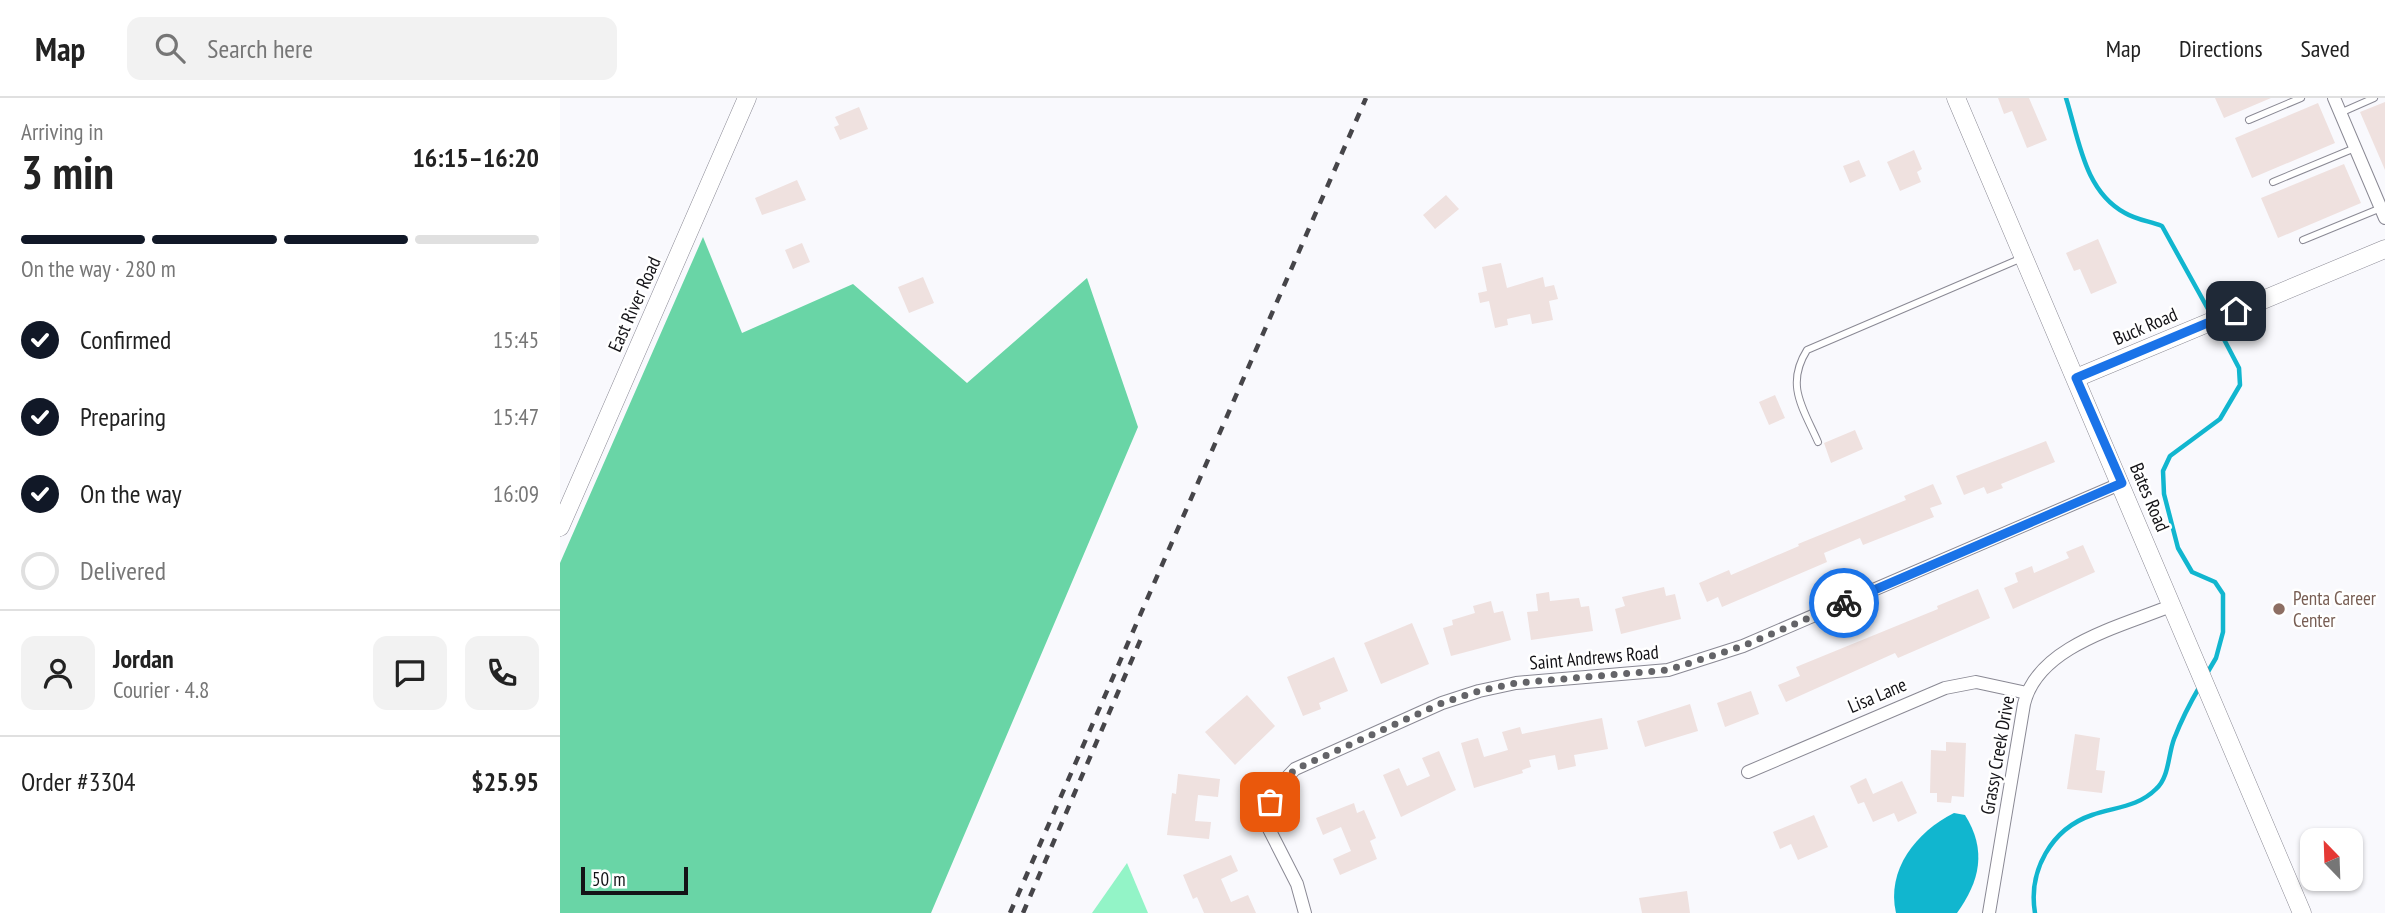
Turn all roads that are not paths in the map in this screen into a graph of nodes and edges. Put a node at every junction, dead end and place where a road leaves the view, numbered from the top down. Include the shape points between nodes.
1 (747, 98) edge
2 (1956, 98) edge
3 (2301, 98) edge
4 (2334, 98) edge
5 (2374, 98) edge
6 (2340, 113) junction
7 (2249, 120) dead end
8 (2355, 148) junction
9 (2273, 182) dead end
10 (2383, 213) edge
11 (2303, 240) dead end
12 (2385, 249) edge
13 (2024, 257) junction
14 (2076, 378) junction
15 (1818, 442) dead end
16 (2122, 483) junction
17 (560, 527) edge
18 (2173, 605) junction
19 (2027, 693) junction
20 (1748, 772) dead end
21 (1305, 913) edge
22 (1989, 913) edge
23 (2302, 913) edge

1 - 17 street, East River Road
2 - 13 street, Bates Road
3 - 7 lane
4 - 6 street
5 - 6 lane
6 - 8 street
8 - 9 lane
8 - 10 street
10 - 11 lane
12 - 14 street, Buck Road
13 - 14 street, Bates Road
13 - 15 lane via 1807,350 1797,367 1796,387
14 - 16 street, Bates Road
16 - 18 street, Bates Road
16 - 21 street, Saint Andrews Road via 1743,646 1636,675 1516,683 1479,691 1312,760 1275,790 1268,815 1273,841 1297,884
18 - 19 street, Grassy Creek Drive via 2060,654 2039,673
18 - 23 street, Bates Road
19 - 20 street, Lisa Lane via 1976,682 1945,688
19 - 22 street, Grassy Creek Drive

